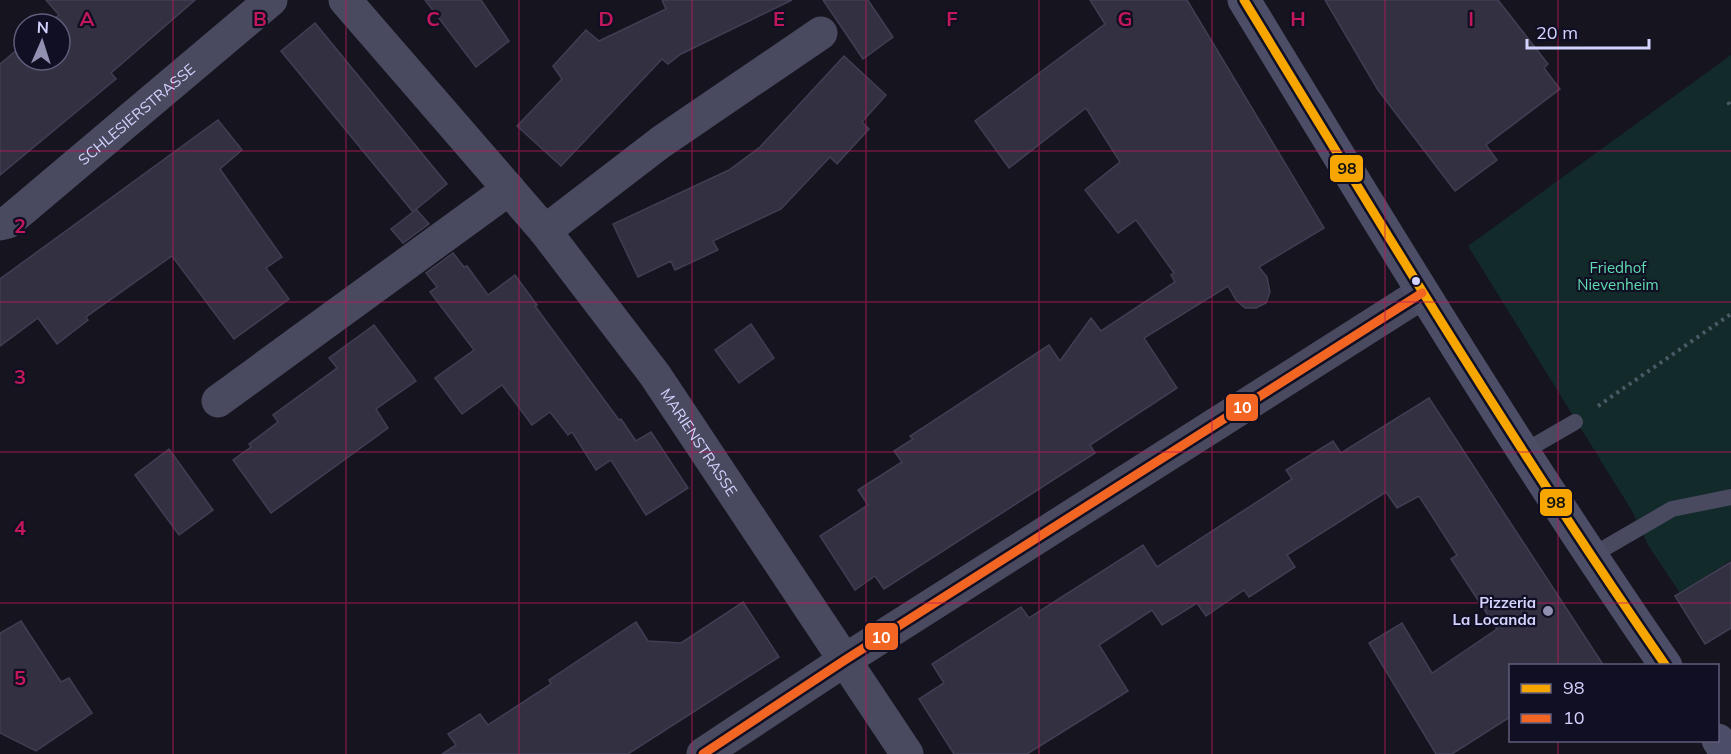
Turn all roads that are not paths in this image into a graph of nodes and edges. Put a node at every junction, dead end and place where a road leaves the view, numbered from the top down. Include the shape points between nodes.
1 (270, 0) edge
2 (345, 0) edge
3 (1245, 0) edge
4 (821, 33) dead end
5 (509, 189) junction
6 (0, 224) edge
7 (544, 231) junction
8 (1422, 293) junction
9 (218, 401) dead end
10 (1575, 422) road end
11 (1523, 452) junction
12 (1731, 497) edge
13 (1591, 556) junction
14 (845, 660) junction
15 (1665, 664) edge
16 (703, 754) edge
17 (906, 754) edge

1 - 6 street, SCHLESIERSTRASSE via 8,222
2 - 5 street, MARIENSTRASSE
3 - 8 main road
4 - 7 street via 660,142
5 - 7 street, MARIENSTRASSE
5 - 9 street
7 - 14 street, MARIENSTRASSE via 655,375
8 - 11 main road
8 - 14 street
10 - 11 lane
11 - 13 main road
12 - 13 lane via 1672,509
13 - 15 main road
14 - 16 street
14 - 17 street, MARIENSTRASSE

